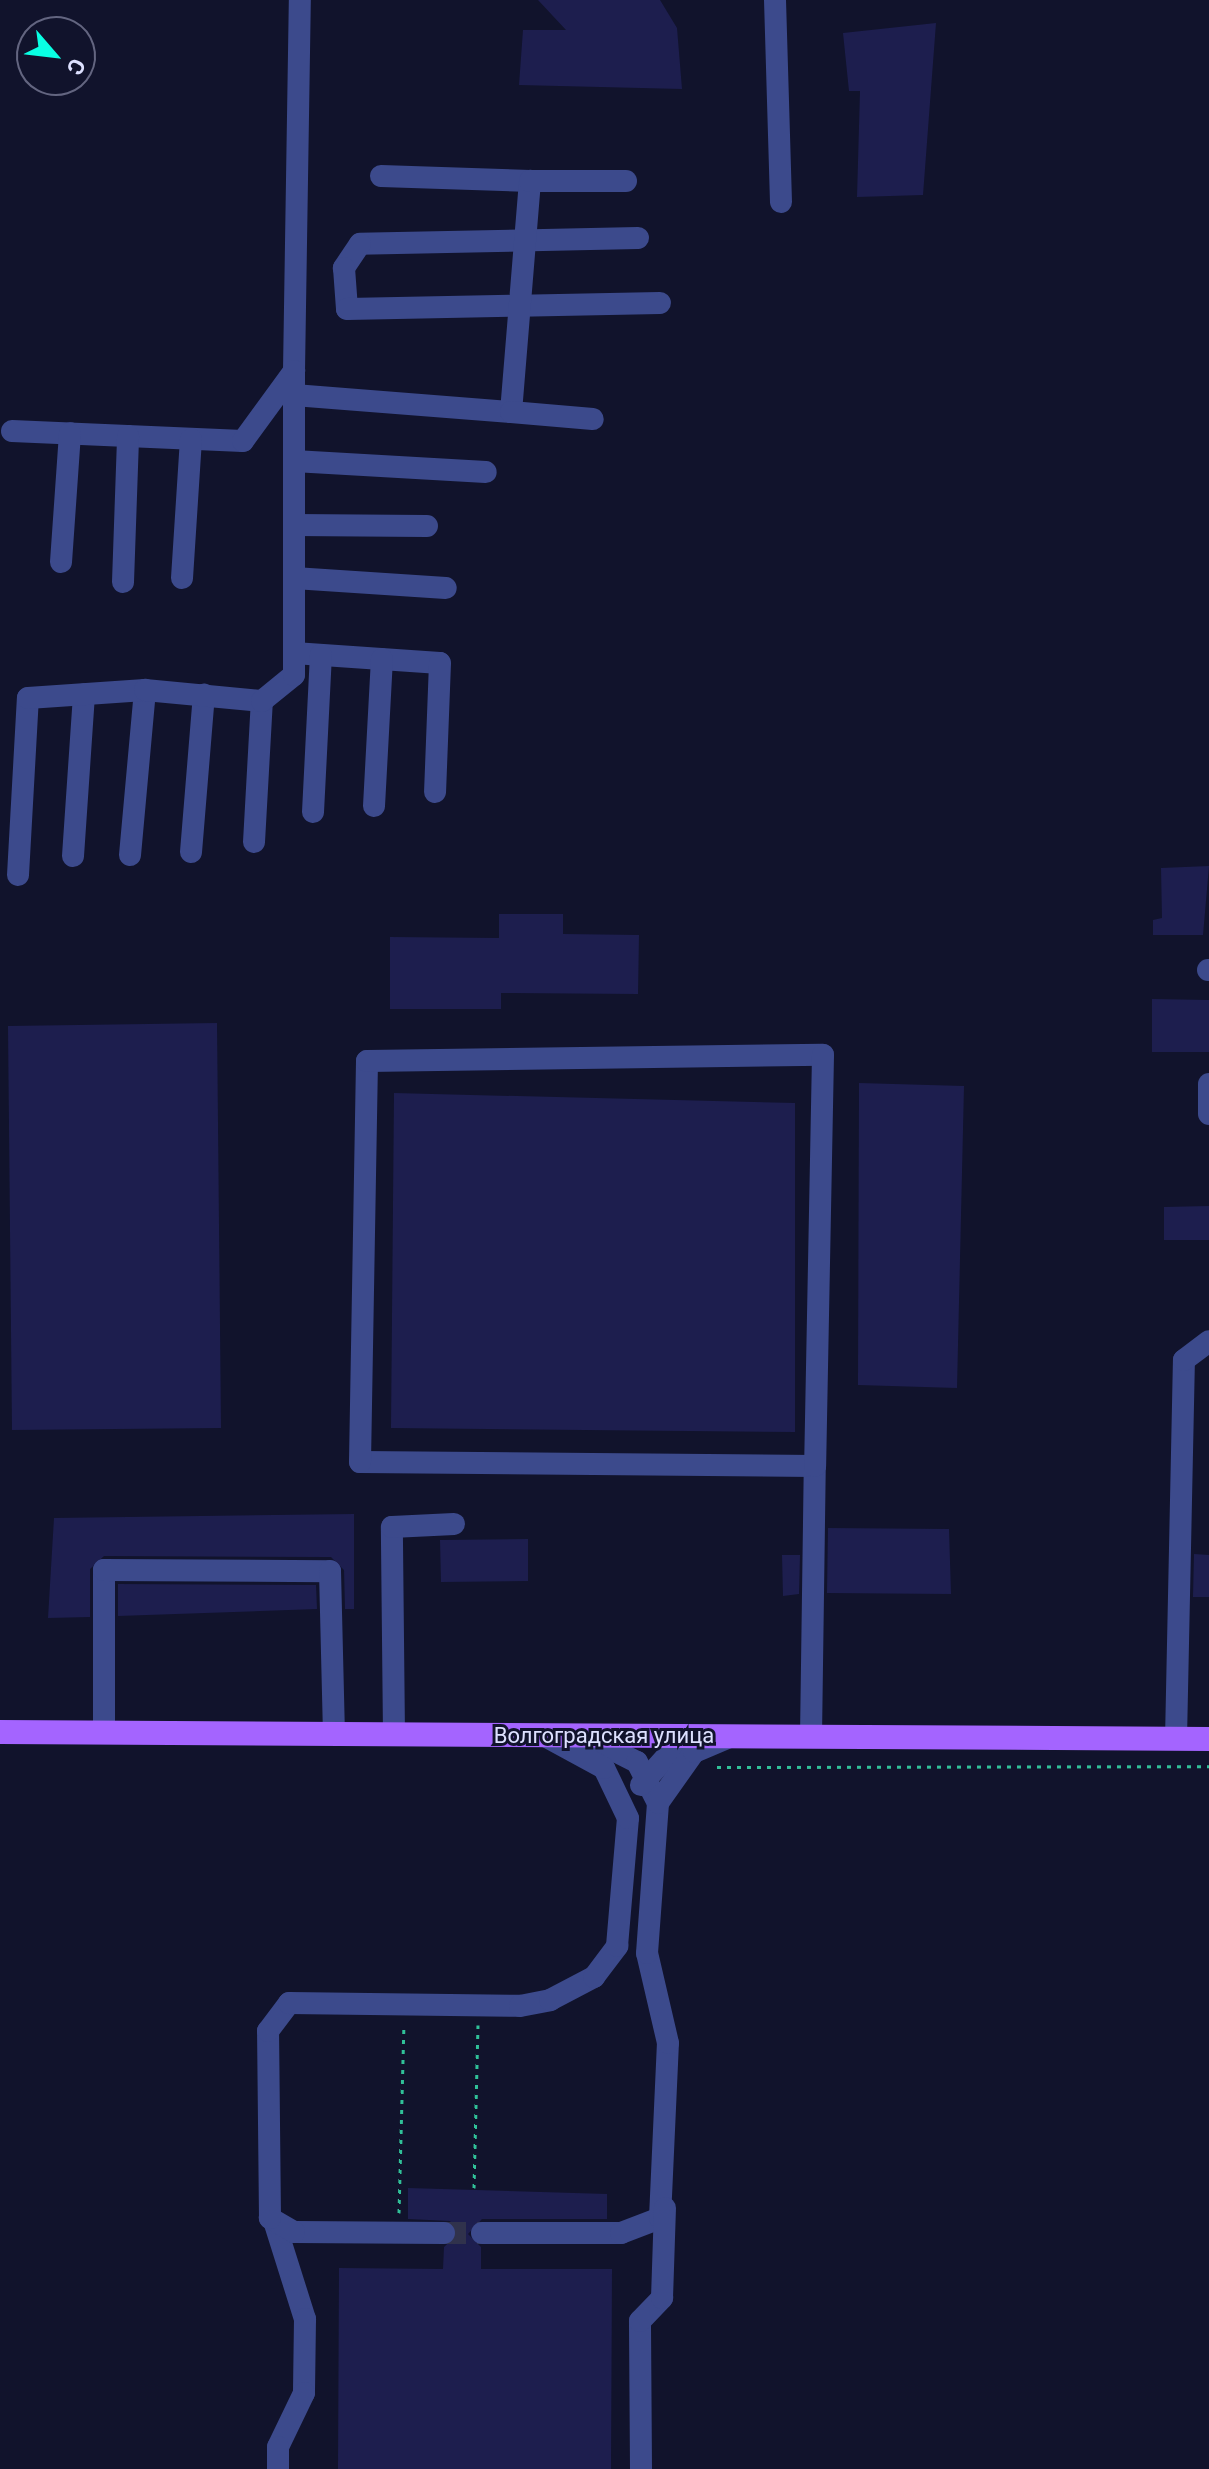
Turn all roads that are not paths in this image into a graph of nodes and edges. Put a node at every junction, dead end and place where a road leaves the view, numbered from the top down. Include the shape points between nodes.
1 (300, 0) edge
2 (775, 0) edge
3 (381, 176) dead end
4 (530, 181) junction
5 (626, 181) dead end
6 (781, 202) dead end
7 (525, 238) junction
8 (638, 238) dead end
9 (520, 301) junction
10 (660, 303) dead end
11 (294, 371) junction
12 (294, 395) junction
13 (511, 412) junction
14 (593, 419) dead end
15 (12, 431) dead end
16 (70, 433) junction
17 (128, 436) junction
18 (191, 439) junction
19 (294, 461) junction
20 (486, 472) dead end
21 (294, 525) junction
22 (427, 526) dead end
23 (61, 562) dead end
24 (182, 578) dead end
25 (294, 578) junction
26 (123, 582) dead end
27 (446, 588) dead end
28 (294, 653) junction
29 (321, 655) junction
30 (382, 659) junction
31 (145, 690) junction
32 (84, 694) junction
33 (204, 695) junction
34 (262, 701) junction
35 (435, 792) dead end
36 (374, 806) dead end
37 (313, 812) dead end
38 (254, 842) dead end
39 (191, 852) dead end
40 (130, 855) dead end
41 (73, 856) dead end
42 (18, 875) dead end
43 (1209, 1084) edge
44 (1209, 1114) edge
45 (1209, 1341) edge
46 (815, 1466) junction
47 (454, 1524) dead end
48 (0, 1732) edge
49 (104, 1733) junction
50 (334, 1734) junction
51 (394, 1734) junction
52 (544, 1735) junction
53 (579, 1736) junction
54 (685, 1736) junction
55 (731, 1737) junction
56 (811, 1737) junction
57 (1176, 1739) junction
58 (1209, 1739) edge
59 (648, 1775) junction
60 (658, 1803) junction
61 (628, 1818) junction
62 (665, 2208) junction
63 (275, 2224) junction
64 (444, 2233) tunnel mouth
65 (482, 2233) tunnel mouth
66 (278, 2469) edge
67 (641, 2469) edge

1 - 11 lane
2 - 6 lane
3 - 4 lane
4 - 5 lane
4 - 7 lane
7 - 8 lane
7 - 9 lane
7 - 9 lane via 360,244 344,268 347,309
9 - 10 lane
9 - 13 lane
11 - 12 lane
11 - 18 lane via 243,441
12 - 13 lane
12 - 19 lane
13 - 14 lane
15 - 16 lane
16 - 17 lane
16 - 23 lane
17 - 18 lane
17 - 26 lane
18 - 24 lane
19 - 20 lane
19 - 21 lane
21 - 22 lane
21 - 25 lane
25 - 27 lane
25 - 28 lane
28 - 29 lane
28 - 34 lane via 294,675
29 - 30 lane
29 - 37 lane
30 - 35 lane via 440,663
30 - 36 lane
31 - 32 lane
31 - 33 lane
31 - 40 lane
32 - 41 lane
32 - 42 lane via 28,698
33 - 34 lane
33 - 39 lane
34 - 38 lane
43 - 44 lane
45 - 57 lane via 1184,1360
46 - 46 lane via 360,1462 367,1061 823,1055
46 - 56 lane
47 - 51 lane via 392,1527
48 - 49 main road, Волгоградская улица
49 - 50 main road, Волгоградская улица
49 - 50 lane via 104,1570 330,1571
50 - 51 main road, Волгоградская улица
51 - 52 main road, Волгоградская улица
52 - 53 main road, Волгоградская улица
52 - 61 lane via 604,1768
53 - 54 main road, Волгоградская улица
53 - 59 lane via 625,1752
54 - 55 main road, Волгоградская улица
54 - 59 lane
55 - 56 main road, Волгоградская улица
55 - 60 lane via 694,1752
56 - 57 main road, Волгоградская улица
57 - 58 main road, Волгоградская улица
59 - 60 lane
59 - 61 lane
60 - 62 lane via 647,1953 668,2043
61 - 63 lane via 617,1946 603,1966 550,2000 478,2006 289,2003 272,2017 267,2200
62 - 65 lane via 652,2223 621,2233
62 - 67 lane via 662,2298 640,2321
63 - 64 lane via 294,2232
63 - 66 lane via 305,2319 304,2393 278,2447

